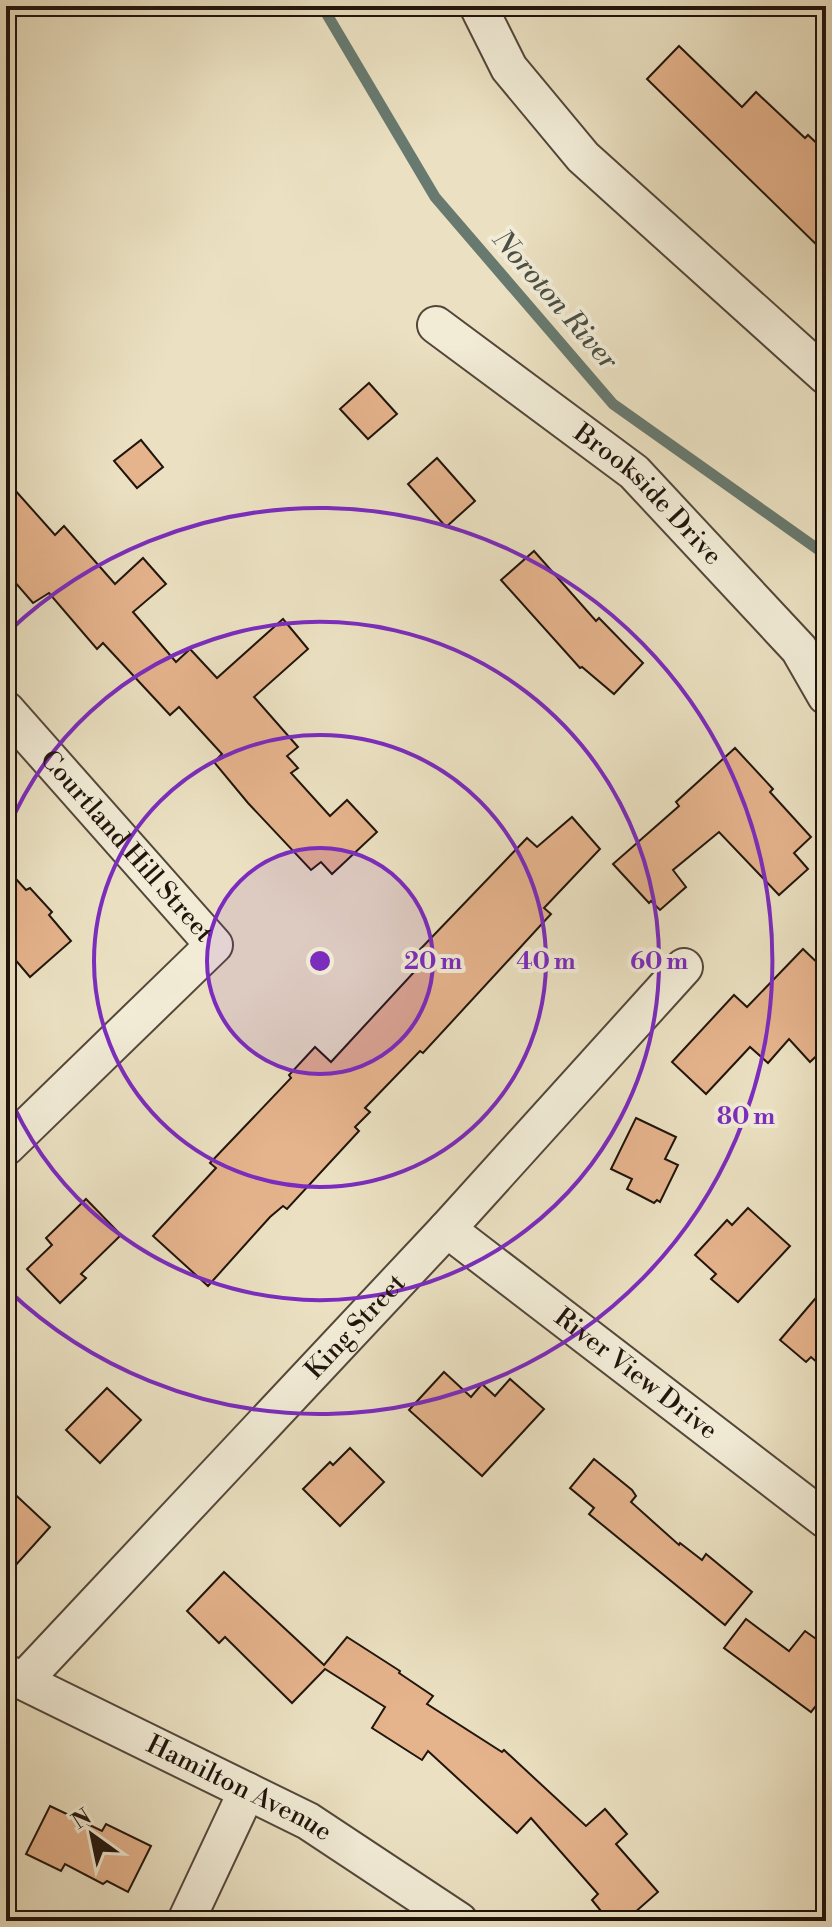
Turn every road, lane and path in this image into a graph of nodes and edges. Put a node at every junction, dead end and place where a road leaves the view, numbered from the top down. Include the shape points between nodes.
1 (478, 6) edge
2 (436, 325) dead end
3 (826, 376) edge
4 (826, 696) edge
5 (6, 710) edge
6 (684, 967) dead end
7 (6, 1147) edge
8 (447, 1229) junction
9 (826, 1520) edge
10 (14, 1677) edge
11 (247, 1791) junction
12 (186, 1921) edge
13 (459, 1921) edge

1 - 3 street via 509,68 583,157
2 - 4 street, Brookside Drive via 634,472 799,649
5 - 7 street, Courtland Hill Street via 214,945
6 - 8 street, King Street
8 - 9 street, River View Drive
8 - 10 street, King Street
10 - 11 street, Hamilton Avenue
11 - 12 street
11 - 13 street, Hamilton Avenue via 308,1821

